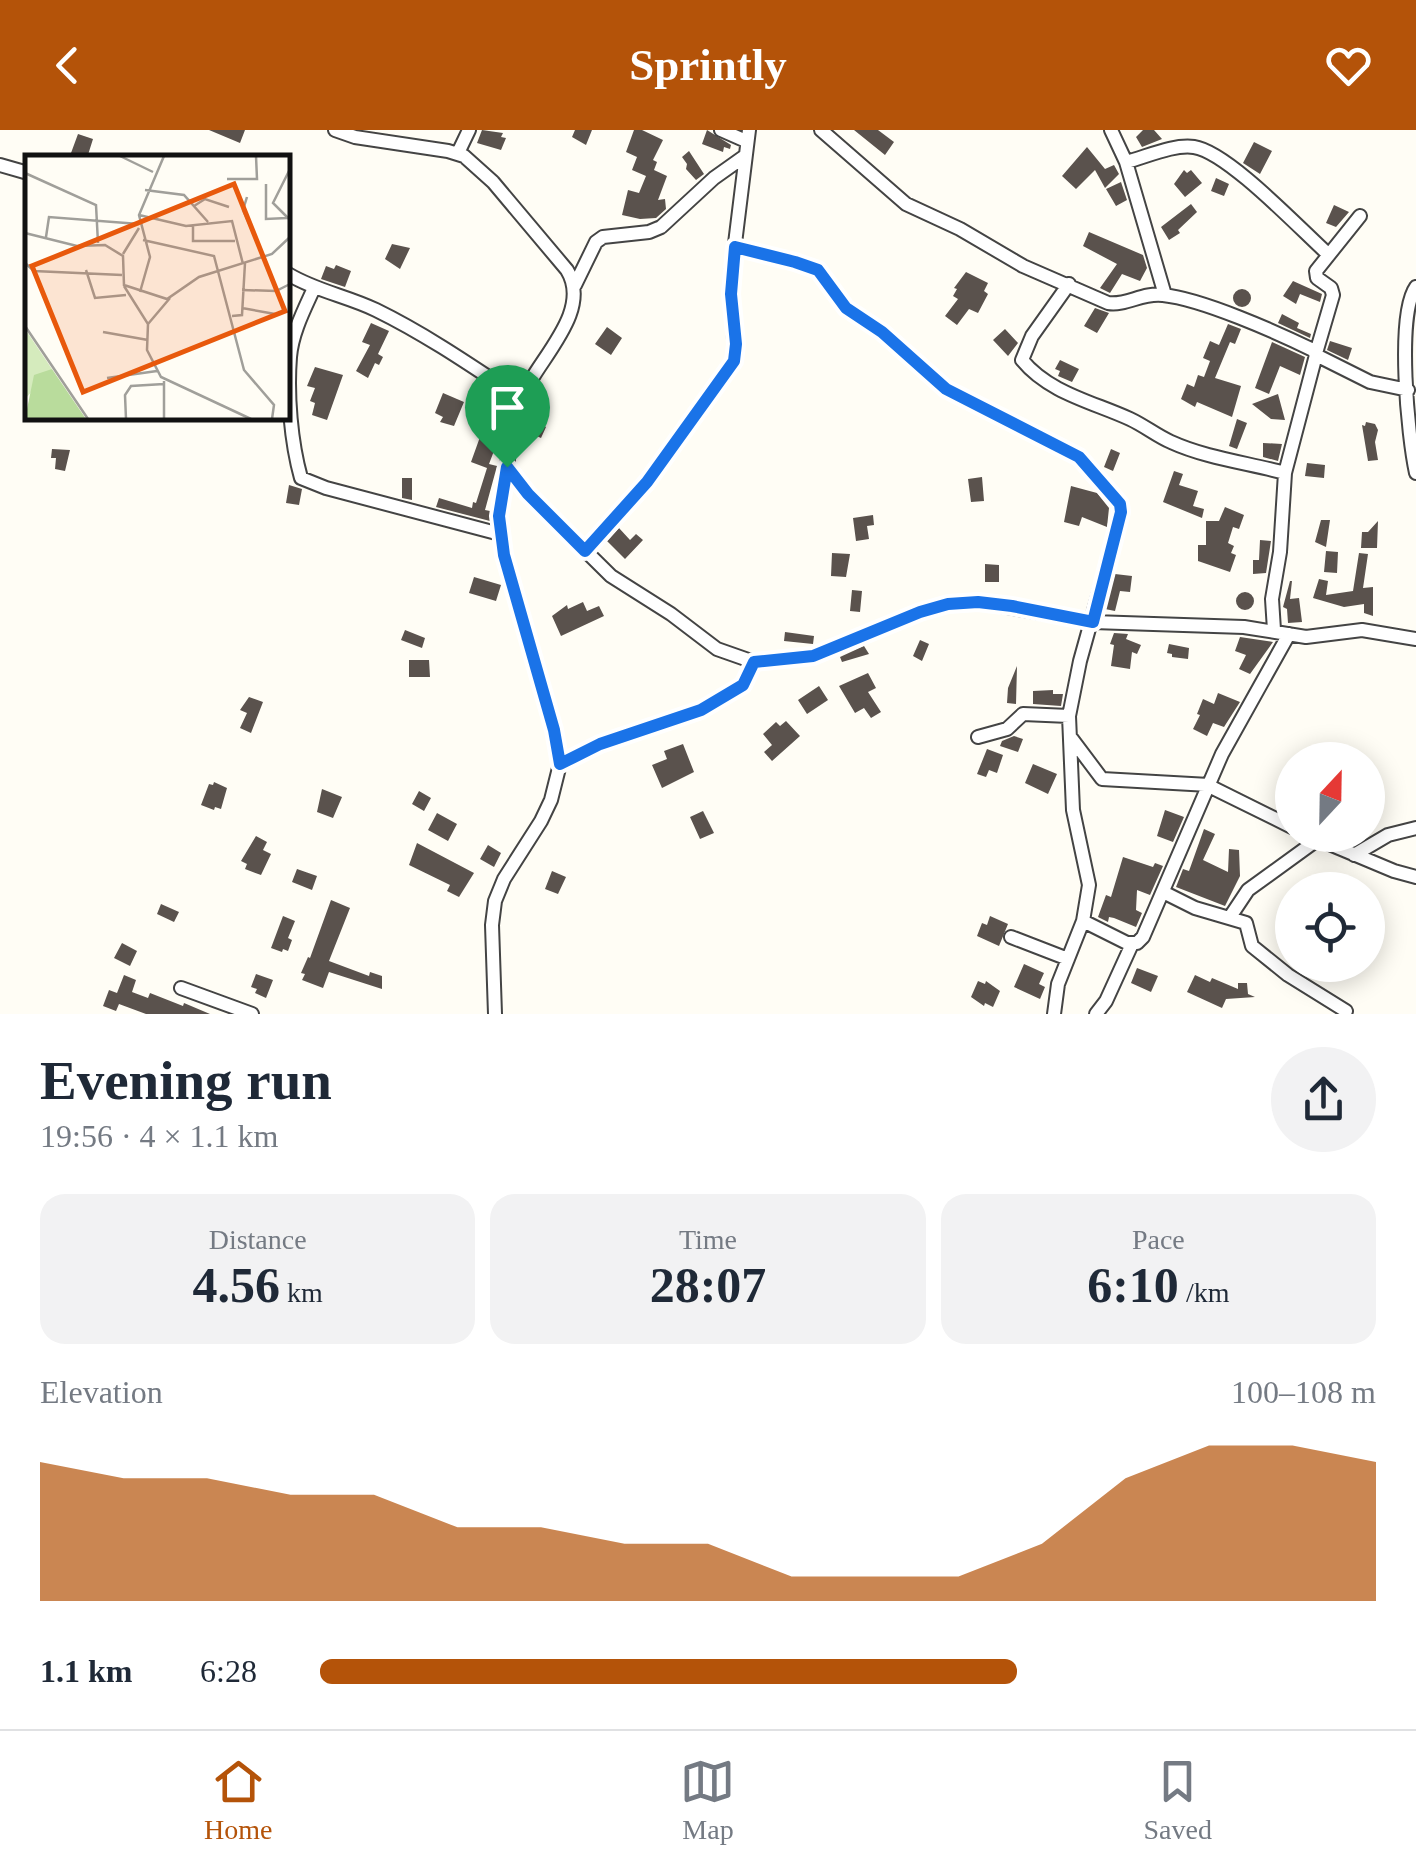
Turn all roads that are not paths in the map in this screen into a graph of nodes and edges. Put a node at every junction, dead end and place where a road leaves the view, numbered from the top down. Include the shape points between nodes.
1 (336, 130) edge
2 (469, 130) edge
3 (721, 130) edge
4 (821, 130) edge
5 (1111, 130) edge
6 (748, 136) edge
7 (458, 153) junction
8 (746, 156) junction
9 (1126, 162) junction
10 (0, 165) edge
11 (25, 172) edge
12 (1360, 216) dead end
13 (735, 247) junction
14 (1329, 255) junction
15 (290, 275) edge
16 (1069, 284) junction
17 (574, 285) junction
18 (1416, 287) edge
19 (314, 288) junction
20 (1165, 295) junction
21 (1316, 354) junction
22 (1408, 390) junction
23 (520, 400) junction
24 (507, 467) junction
25 (1285, 472) junction
26 (1416, 473) edge
27 (500, 534) junction
28 (585, 551) junction
29 (1093, 622) junction
30 (1274, 630) junction
31 (1290, 634) junction
32 (1416, 638) edge
33 (754, 662) junction
34 (1068, 716) junction
35 (978, 737) dead end
36 (1070, 737) junction
37 (560, 764) junction
38 (1209, 786) junction
39 (1275, 819) edge
40 (1416, 828) edge
41 (1296, 852) edge
42 (1347, 852) edge
43 (1354, 855) junction
44 (1416, 877) edge
45 (1163, 892) junction
46 (1230, 916) junction
47 (1083, 921) junction
48 (1011, 937) dead end
49 (1132, 944) junction
50 (1068, 959) junction
51 (181, 988) dead end
52 (1346, 1011) dead end
53 (252, 1014) edge
54 (495, 1014) edge
55 (1054, 1014) edge
56 (1096, 1014) edge

1 - 7 street
2 - 7 street
3 - 6 street
4 - 16 street via 906,204
5 - 9 street
6 - 8 street
7 - 17 street via 493,182
8 - 13 street
8 - 17 street via 660,227 596,242
9 - 14 street via 1176,148 1203,149
9 - 20 street
10 - 11 street
12 - 14 street
13 - 28 street via 734,361 647,482
13 - 29 street via 818,270 846,308 946,389 1091,468 1121,512
14 - 21 street via 1315,275 1333,295
15 - 19 street
16 - 20 street via 1115,304
16 - 25 street via 1027,346 1022,360 1032,372 1170,442
17 - 23 street via 573,305
18 - 22 street via 1407,310
19 - 23 street via 403,324
19 - 27 street via 290,355 302,478
20 - 21 street
21 - 22 street via 1370,382
21 - 25 street
22 - 26 street
23 - 24 street
24 - 27 street
24 - 28 street
25 - 30 street
27 - 37 street
28 - 33 street via 706,642
29 - 30 street
29 - 33 street via 1012,606 948,604 813,656
29 - 34 street
30 - 31 street
31 - 32 street via 1362,630
31 - 38 street
33 - 37 street via 743,685 701,710
34 - 35 street via 1023,714 1007,729
34 - 36 street
36 - 38 street via 1102,779
36 - 47 street via 1073,810 1089,885
37 - 54 street via 551,800 495,901
38 - 39 street
38 - 45 street
40 - 43 street
41 - 46 street via 1248,890
42 - 43 street
43 - 44 street
45 - 46 street
45 - 49 street via 1143,937
46 - 52 street via 1249,927 1252,946
47 - 49 street
47 - 50 street
48 - 50 street
49 - 56 street
50 - 55 street
51 - 53 street

